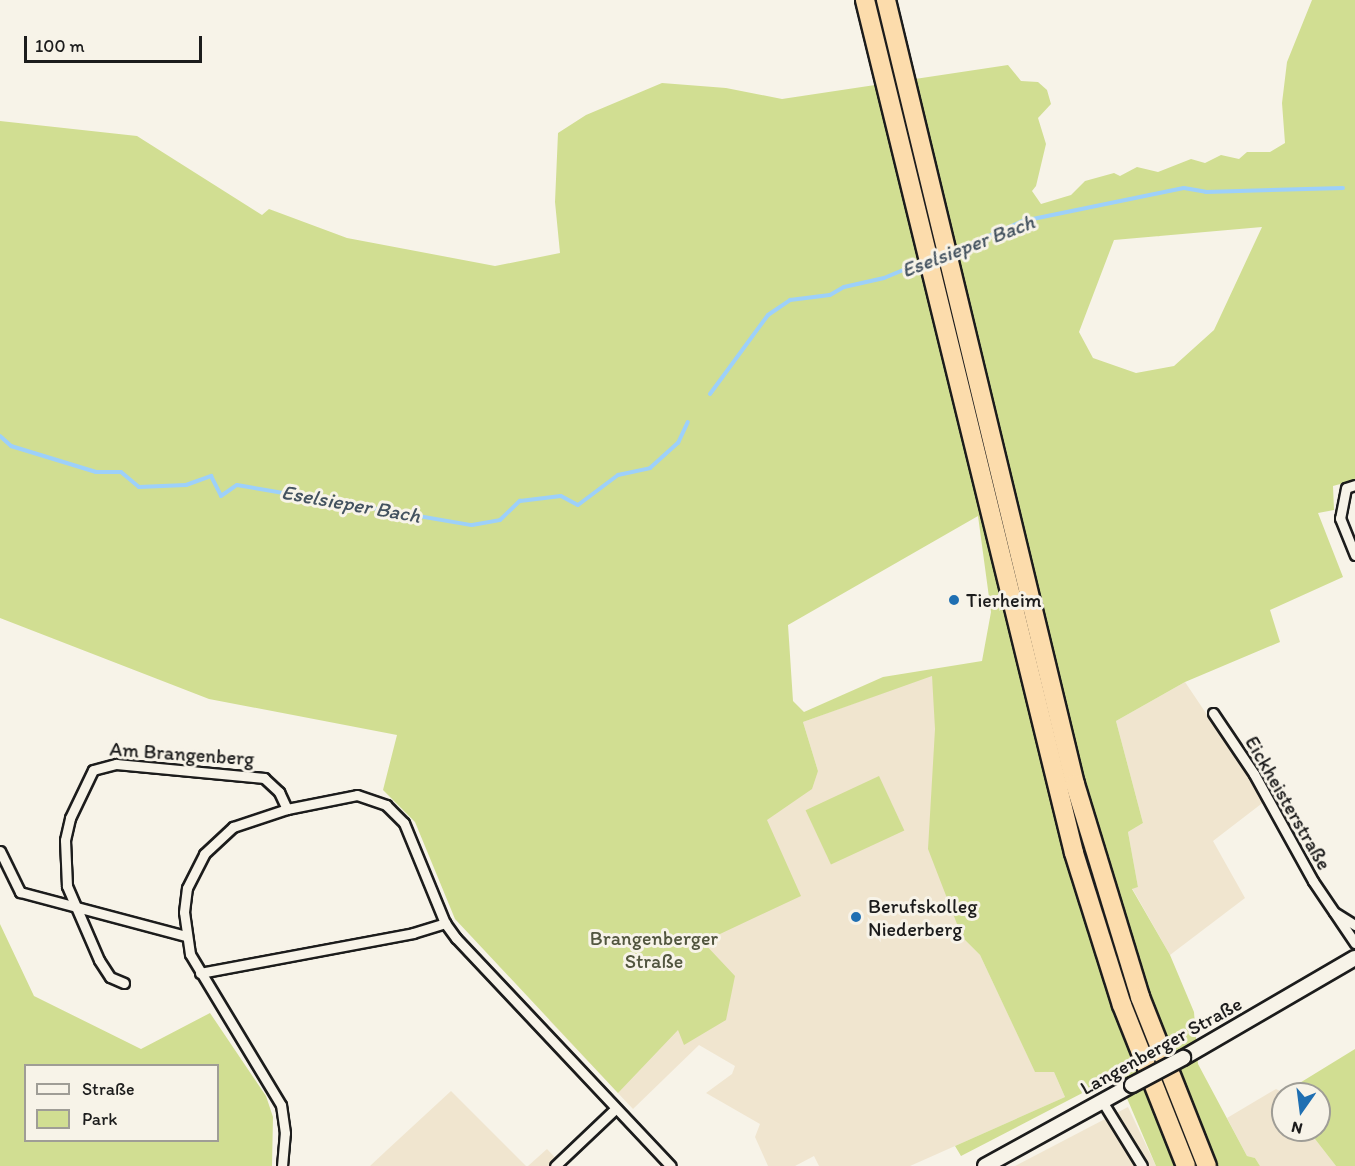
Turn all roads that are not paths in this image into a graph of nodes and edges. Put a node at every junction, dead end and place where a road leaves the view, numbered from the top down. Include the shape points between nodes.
1 (866, 0) edge
2 (886, 0) edge
3 (1351, 486) edge
4 (1355, 555) edge
5 (1212, 713) dead end
6 (287, 809) junction
7 (0, 851) edge
8 (72, 906) junction
9 (1332, 911) junction
10 (445, 923) junction
11 (1355, 925) edge
12 (185, 936) junction
13 (1355, 943) edge
14 (1355, 958) edge
15 (200, 973) junction
16 (124, 983) dead end
17 (1102, 1101) junction
18 (615, 1109) junction
19 (1204, 1160) edge
20 (282, 1166) edge
21 (555, 1166) edge
22 (671, 1166) edge
23 (985, 1166) edge
24 (1142, 1166) edge
25 (1186, 1166) edge
26 (1219, 1166) edge

1 - 25 highway via 1074,853 1122,1005
2 - 19 highway via 1075,784 1140,997
3 - 4 street via 1340,518
5 - 9 street, Eickheisterstraße via 1254,774
6 - 8 street, Am Brangenberg via 279,792 264,778 116,764 98,767 77,797 65,840
6 - 10 street via 348,796 378,801 404,823
6 - 12 street via 247,821 212,844 187,888
7 - 8 street via 20,892
8 - 12 street
8 - 16 street, Am Brangenberg via 110,977
9 - 11 street, Eickheisterstraße
9 - 13 street, Eickheisterstraße
10 - 15 street via 391,938
10 - 18 street
12 - 15 street
14 - 17 main road, Langenberger Straße, bridge
15 - 20 street via 281,1106 285,1132
17 - 23 main road, Langenberger Straße
17 - 24 street
18 - 21 street
18 - 22 street
19 - 26 highway

